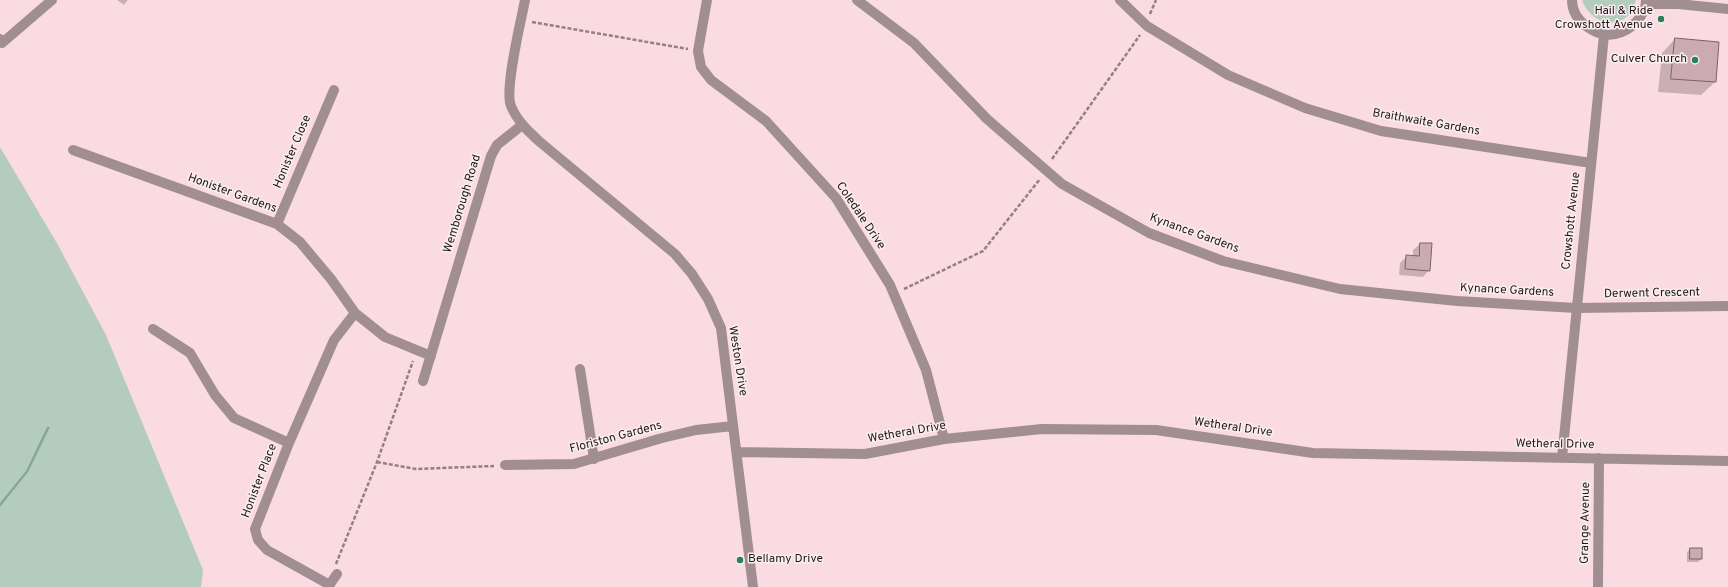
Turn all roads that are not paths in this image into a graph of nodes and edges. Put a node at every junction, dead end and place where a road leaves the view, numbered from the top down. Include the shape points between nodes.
1 (52, 0) edge
2 (525, 0) edge
3 (707, 0) edge
4 (857, 0) edge
5 (1120, 0) edge
6 (1572, 0) edge
7 (1646, 2) edge
8 (1728, 9) edge
9 (1604, 35) junction
10 (0, 39) edge
11 (334, 90) dead end
12 (522, 125) junction
13 (73, 150) dead end
14 (1591, 163) junction
15 (277, 224) junction
16 (1728, 306) edge
17 (1576, 308) junction
18 (355, 313) junction
19 (153, 329) dead end
20 (431, 356) junction
21 (580, 369) dead end
22 (423, 381) dead end
23 (733, 426) junction
24 (944, 439) junction
25 (289, 443) junction
26 (737, 452) junction
27 (1562, 458) junction
28 (1600, 458) junction
29 (594, 459) junction
30 (1728, 461) edge
31 (504, 465) road end
32 (336, 569) road end
33 (329, 586) edge
34 (753, 587) edge
35 (1598, 587) edge

1 - 10 street via 2,43
2 - 12 street via 509,83 510,105
3 - 24 street, Coledale Drive via 698,51 701,67 711,80 766,121 836,198 890,285 926,370
4 - 17 street, Kynance Gardens via 914,43 987,120 1062,184 1149,233 1223,261 1340,289 1457,301
5 - 14 street, Braithwaite Gardens via 1147,26 1228,75 1305,108 1381,130
6 - 9 street via 1578,18 1588,28
7 - 8 street
7 - 9 street via 1640,18 1630,28 1616,34
9 - 14 street, Crowshott Avenue
11 - 15 street, Honister Close
12 - 20 street, Wemborough Road via 497,145 491,156
12 - 23 street, Weston Drive via 675,254 692,274 708,299 721,328
13 - 15 street, Honister Gardens
14 - 17 street, Crowshott Avenue
15 - 18 street, Honister Gardens via 300,242 331,278
16 - 17 street, Derwent Crescent
17 - 27 street, Crowshott Avenue
18 - 20 street, Honister Gardens via 385,337
18 - 25 street, Honister Place via 334,340
19 - 25 street, Honister Place via 190,353 215,395 234,418
20 - 22 street, Wemborough Road
21 - 29 street
23 - 26 street, Weston Drive
23 - 29 street, Floriston Gardens via 696,430 662,438
24 - 26 street, Wetheral Drive via 866,454
24 - 27 street, Wetheral Drive via 1042,429 1156,430 1314,453
25 - 33 street, Honister Place via 255,529 258,540 267,550
26 - 34 street, Weston Drive
27 - 28 street, Wetheral Drive
28 - 30 street, Wetheral Drive
28 - 35 street, Grange Avenue
29 - 31 street, Floriston Gardens via 574,464
32 - 33 street, Honister Place

